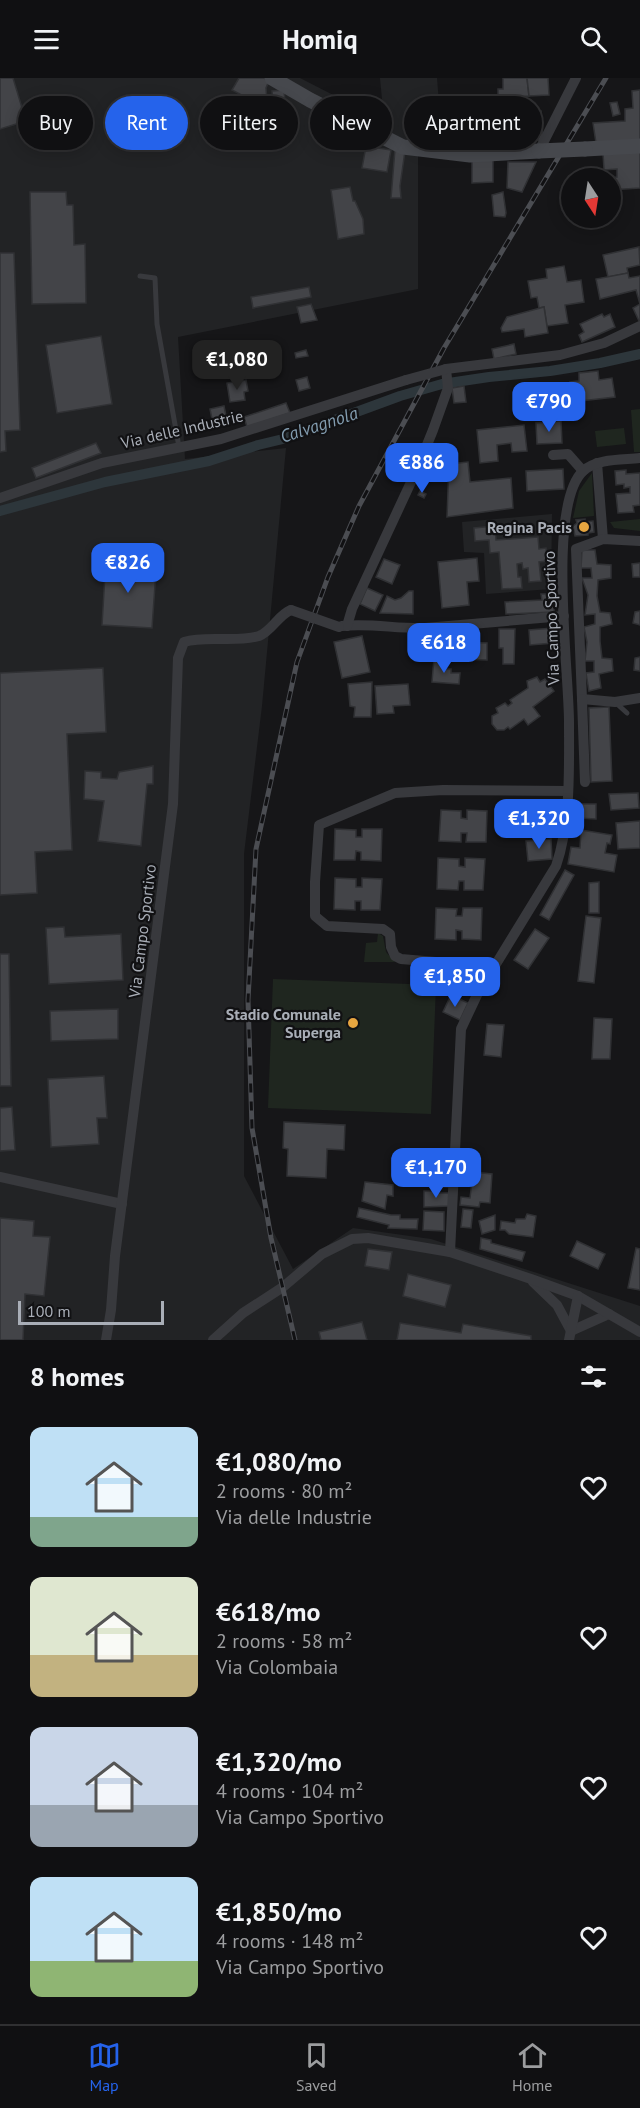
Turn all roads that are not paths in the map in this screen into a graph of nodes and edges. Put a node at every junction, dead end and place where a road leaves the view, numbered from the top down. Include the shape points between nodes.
1 (272, 78) edge
2 (576, 78) edge
3 (640, 146) edge
4 (539, 152) junction
5 (140, 276) dead end
6 (640, 326) edge
7 (447, 379) junction
8 (178, 447) junction
9 (553, 455) dead end
10 (640, 458) edge
11 (597, 463) junction
12 (583, 471) junction
13 (0, 498) edge
14 (603, 539) junction
15 (640, 542) edge
16 (564, 616) junction
17 (343, 626) junction
18 (640, 698) edge
19 (582, 699) junction
20 (615, 702) junction
21 (627, 713) dead end
22 (585, 782) dead end
23 (568, 791) junction
24 (494, 967) junction
25 (0, 1177) edge
26 (122, 1204) junction
27 (450, 1252) junction
28 (531, 1280) junction
29 (578, 1296) junction
30 (609, 1314) junction
31 (640, 1332) edge
32 (570, 1335) edge
33 (106, 1340) edge
34 (213, 1340) edge

1 - 4 main road via 403,147 471,155
2 - 4 street
3 - 4 main road, bridge
5 - 8 lane via 155,278 157,324
6 - 7 street, Via delle Industrie via 604,343
7 - 8 street, Via delle Industrie, bridge via 406,380 221,439
7 - 17 street via 418,467
8 - 13 street, Via delle Industrie via 102,463
9 - 12 street via 568,454
10 - 11 street
11 - 12 street
11 - 14 street
12 - 16 street, Via Campo Sportivo via 572,492 567,515 561,574
14 - 15 street
14 - 19 street via 576,549
16 - 17 street via 408,629
16 - 23 street, Via Campo Sportivo
17 - 26 street, Via Campo Sportivo, bridge via 291,610 263,634 190,640 181,649 173,804
18 - 20 street
19 - 20 street
19 - 22 street
20 - 21 lane
23 - 24 street, Via Campo Sportivo via 562,848 556,866
23 - 24 street via 443,790 395,794 319,825 315,916 327,926 383,929 390,934 395,956 401,958
24 - 27 street, Via Campo Sportivo via 460,1029
25 - 26 street
26 - 33 street, Via Campo Sportivo
27 - 28 street
27 - 34 street via 368,1238 352,1239 322,1254
28 - 29 street
28 - 32 street via 557,1305
29 - 30 street
29 - 32 street
30 - 31 street
30 - 32 street

